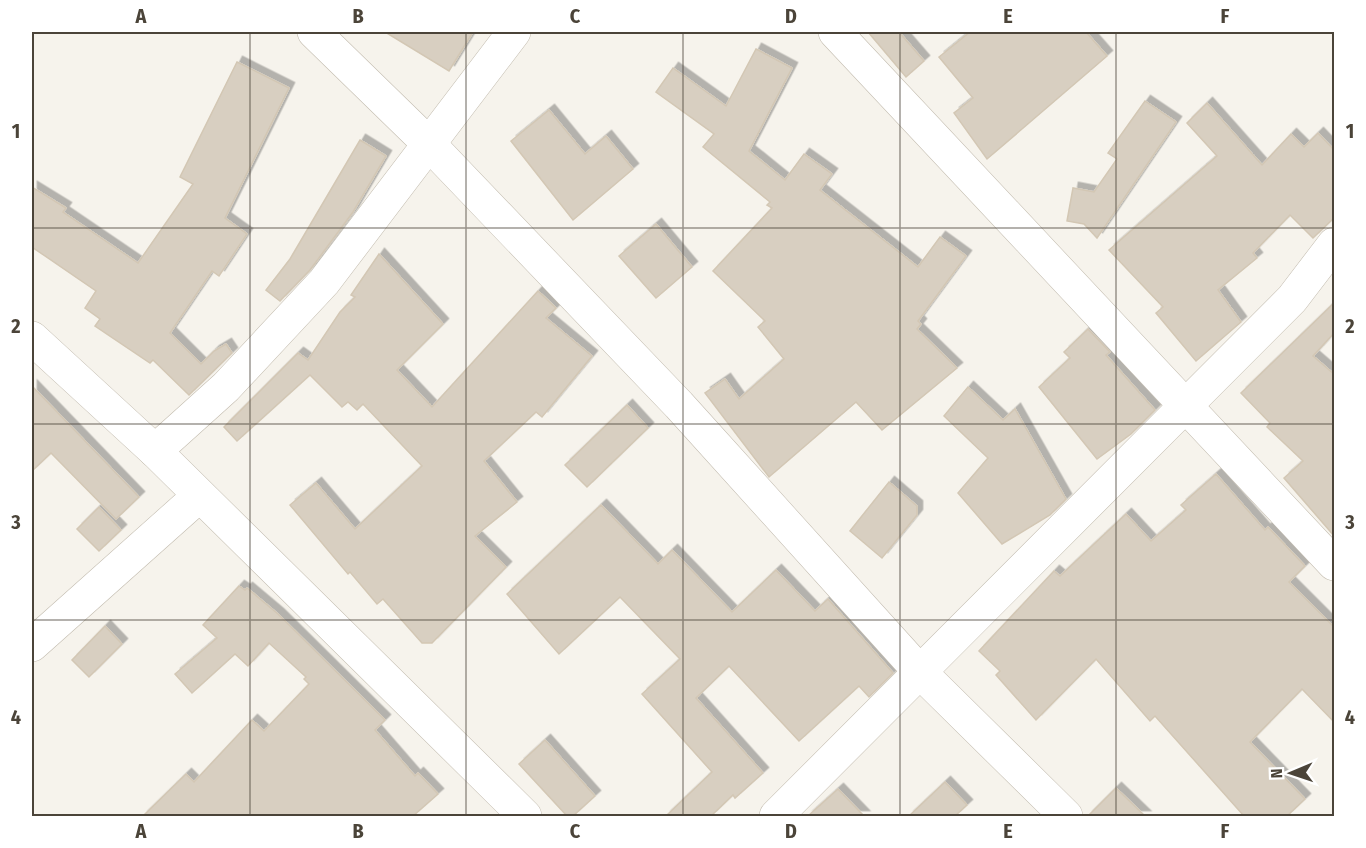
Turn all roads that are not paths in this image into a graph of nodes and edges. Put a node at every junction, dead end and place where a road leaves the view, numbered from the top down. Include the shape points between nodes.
1 (314, 32) edge
2 (514, 32) edge
3 (835, 32) edge
4 (430, 145) junction
5 (1335, 244) edge
6 (32, 338) edge
7 (1185, 404) junction
8 (155, 451) junction
9 (199, 496) junction
10 (1335, 564) edge
11 (32, 645) edge
12 (920, 672) junction
13 (525, 816) edge
14 (776, 816) edge
15 (1066, 816) edge

1 - 4 street
2 - 4 street
3 - 7 street
4 - 8 street via 324,282 226,387
4 - 12 street via 679,405
5 - 7 street via 1292,299
6 - 8 street
7 - 10 street
7 - 12 street
8 - 9 street
9 - 11 street
9 - 13 street
12 - 14 street
12 - 15 street

